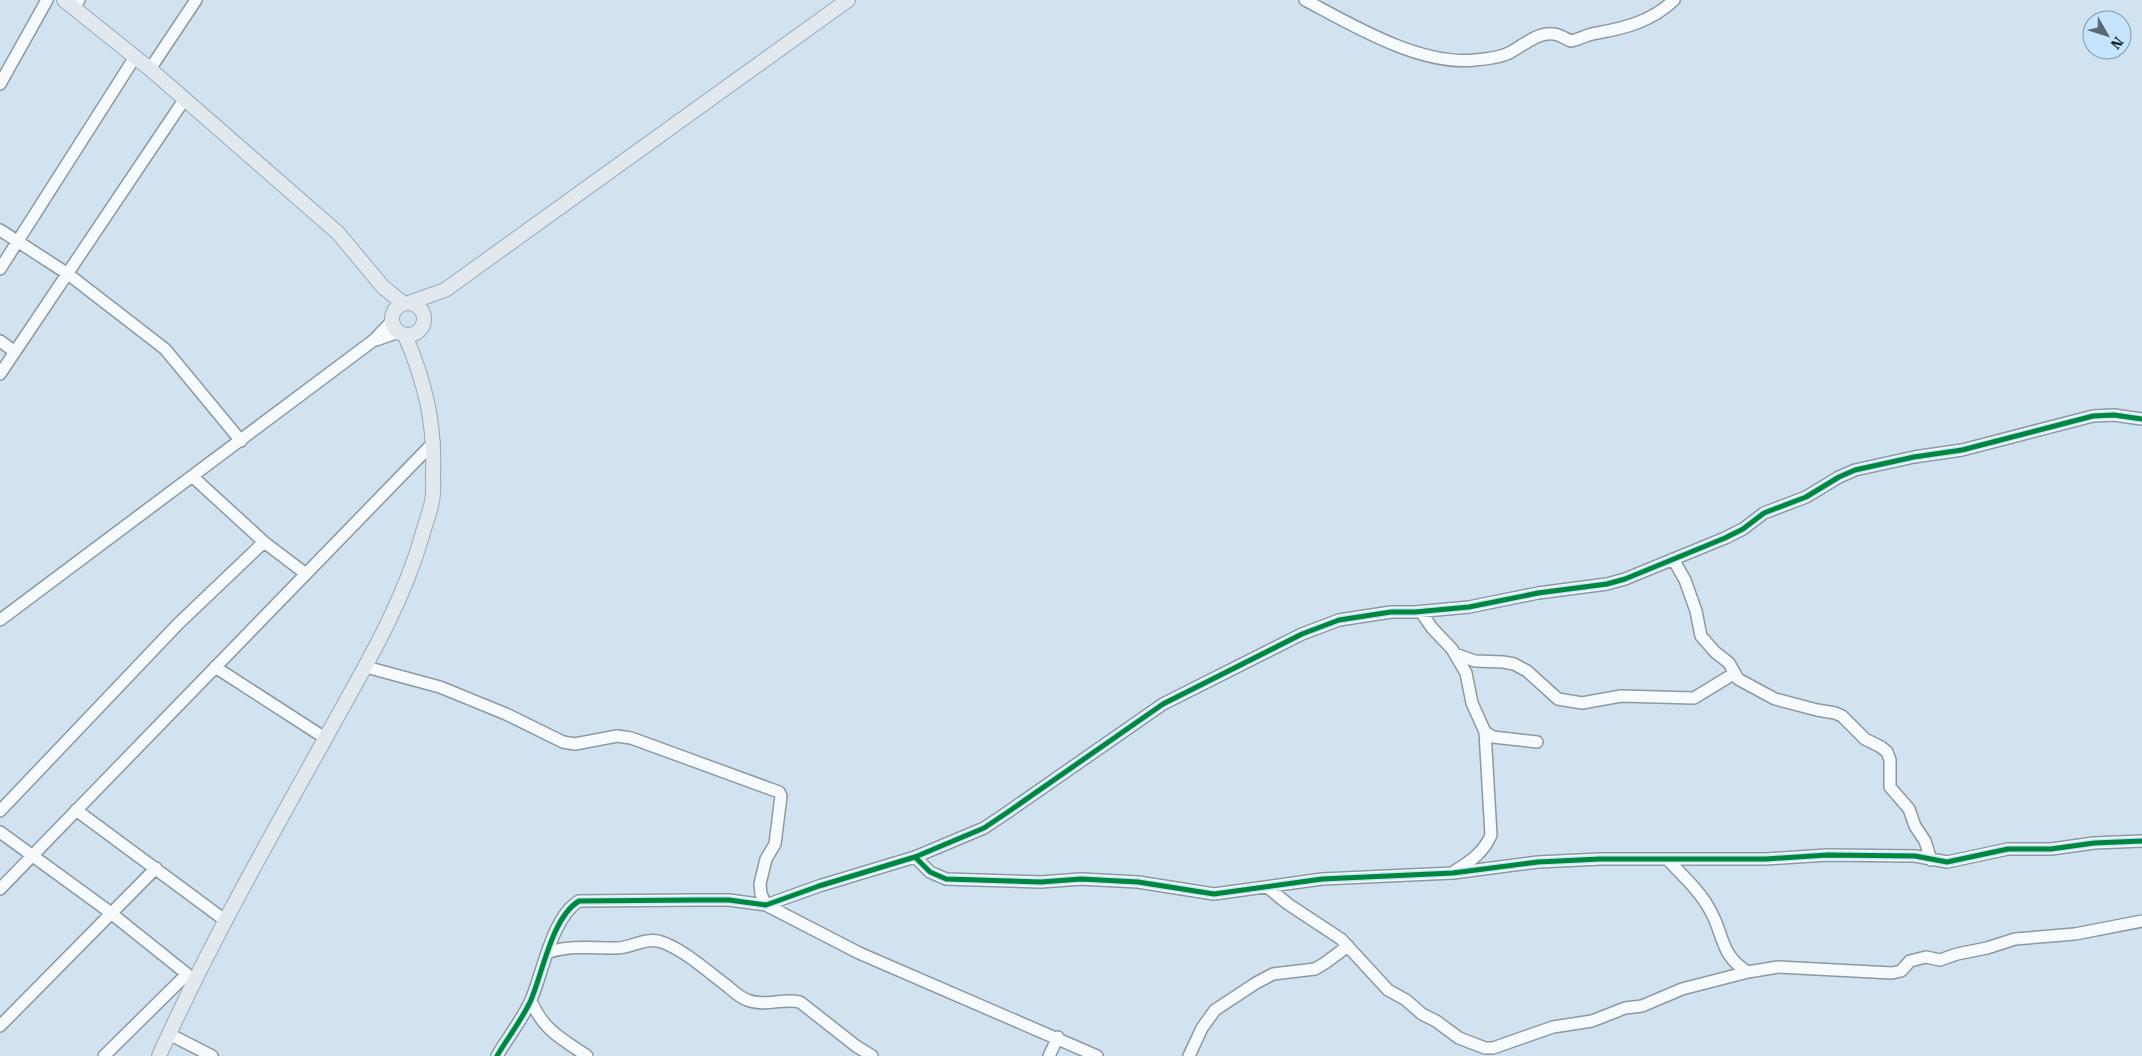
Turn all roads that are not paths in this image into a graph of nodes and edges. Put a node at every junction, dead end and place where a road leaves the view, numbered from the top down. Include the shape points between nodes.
1 (47, 0) edge
2 (196, 0) edge
3 (848, 0) edge
4 (1305, 0) edge
5 (1674, 0) edge
6 (72, 3) edge
7 (135, 57) junction
8 (150, 69) junction
9 (0, 84) edge
10 (184, 100) junction
11 (0, 230) edge
12 (17, 242) junction
13 (0, 269) edge
14 (68, 274) junction
15 (384, 287) junction
16 (445, 290) junction
17 (407, 303) junction
18 (424, 316) junction
19 (397, 325) junction
20 (420, 330) junction
21 (0, 341) edge
22 (15, 352) junction
23 (418, 363) junction
24 (0, 374) edge
25 (2142, 419) edge
26 (241, 441) junction
27 (434, 442) junction
28 (193, 477) junction
29 (264, 542) junction
30 (1674, 559) junction
31 (306, 574) junction
32 (1421, 612) junction
33 (0, 620) edge
34 (1454, 654) junction
35 (215, 667) junction
36 (366, 667) junction
37 (1735, 673) junction
38 (1485, 732) junction
39 (325, 738) junction
40 (1537, 742) dead end
41 (76, 810) junction
42 (0, 811) edge
43 (0, 832) edge
44 (2142, 841) edge
45 (32, 855) junction
46 (915, 858) junction
47 (1668, 859) junction
48 (1931, 860) junction
49 (156, 868) junction
50 (1453, 873) junction
51 (1267, 887) junction
52 (0, 889) edge
53 (766, 905) junction
54 (111, 913) junction
55 (226, 921) junction
56 (2142, 921) edge
57 (1348, 946) junction
58 (549, 952) junction
59 (1748, 972) junction
60 (190, 979) junction
61 (531, 1000) junction
62 (0, 1026) edge
63 (169, 1034) junction
64 (1058, 1038) junction
65 (104, 1056) edge
66 (160, 1056) edge
67 (212, 1056) edge
68 (497, 1056) edge
69 (587, 1056) edge
70 (872, 1056) edge
71 (1049, 1056) edge
72 (1097, 1056) edge
73 (1189, 1056) edge

1 - 9 street
2 - 8 street
3 - 16 main road
4 - 5 street via 1400,46 1452,60 1507,54 1542,35 1553,33 1571,41 1630,26 1665,9
6 - 7 main road
7 - 8 main road
7 - 12 street
8 - 10 main road
10 - 14 street
10 - 15 main road via 338,233
11 - 12 street
12 - 13 street
12 - 14 street
14 - 22 street
14 - 26 street via 164,349
15 - 17 main road
15 - 19 main road
16 - 17 main road
16 - 18 main road
17 - 18 main road via 420,307
17 - 19 main road via 397,307
18 - 20 main road
19 - 20 main road via 410,335
19 - 23 main road
19 - 26 street
20 - 23 main road
21 - 22 street
22 - 24 street
23 - 27 main road
25 - 30 street via 2093,416 1962,450 1856,470 1806,497 1764,514 1725,538
26 - 28 street
27 - 31 street
27 - 36 main road via 432,501 412,569 396,609
28 - 29 street
28 - 33 street
29 - 31 street
29 - 42 street via 178,624
30 - 32 street via 1607,584
30 - 37 street via 1688,588 1701,636
31 - 35 street
32 - 34 street
32 - 46 street via 1391,612 1339,620 1302,634 1163,704 998,819
34 - 37 street via 1475,661 1514,664 1527,671 1558,699 1582,703 1621,696 1694,698
34 - 38 street via 1466,673 1470,696
35 - 39 street
35 - 41 street
36 - 39 main road
36 - 53 street via 440,687 563,742 575,744 617,736 630,738 779,792 774,844 766,859 760,884
37 - 48 street via 1738,679 1775,699 1842,716 1866,739 1881,747 1890,760 1890,787 1909,809
38 - 40 street via 1493,737
38 - 50 street via 1491,834 1479,854
39 - 55 main road
41 - 45 street
41 - 49 street
43 - 45 street
44 - 48 street via 2051,849 2008,849 1948,862
45 - 52 street
45 - 54 street
46 - 51 street via 930,872 946,879 1138,882 1214,894
46 - 53 street
47 - 48 street via 1826,855 1914,856
47 - 50 street via 1540,862
47 - 59 street via 1711,911 1732,960
49 - 54 street
49 - 55 street
50 - 51 street via 1322,879
51 - 57 street
53 - 58 street via 728,900 579,901 568,909 560,922
53 - 64 street via 859,953
54 - 60 street
54 - 62 street
55 - 60 main road
56 - 59 street via 2074,934 2014,939 1940,960 1926,957 1892,973 1778,966
57 - 59 street via 1388,990 1451,1033 1485,1048 1554,1027 1592,1021 1626,1008 1642,1006 1682,989
57 - 73 street via 1315,969 1273,974 1215,1010
58 - 61 street
58 - 70 street via 564,947 621,948 656,941 699,964 744,999 757,1004 789,999 800,1002
60 - 63 main road
60 - 65 street
61 - 68 street
61 - 69 street via 546,1026
63 - 66 main road
63 - 67 street
64 - 71 street
64 - 72 street

